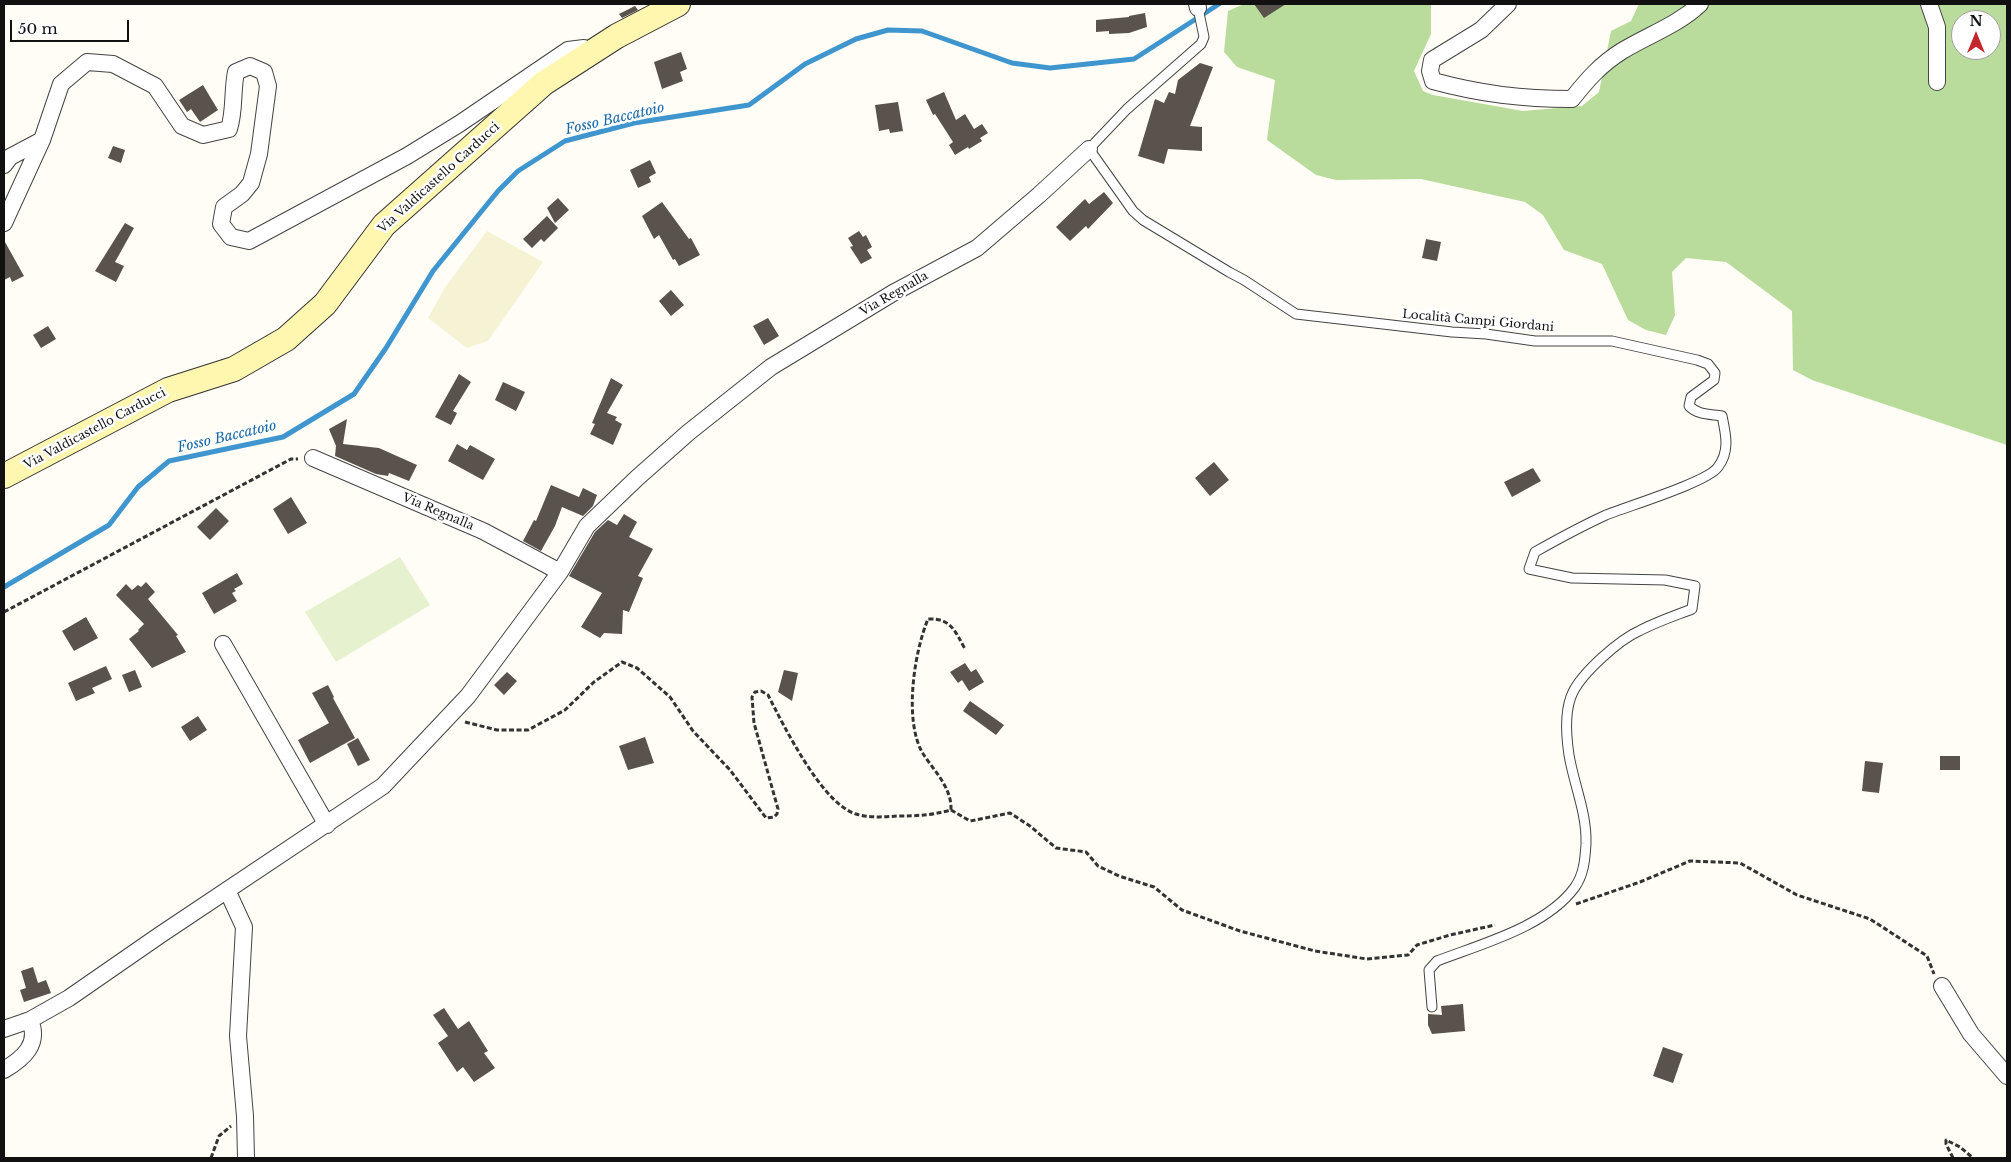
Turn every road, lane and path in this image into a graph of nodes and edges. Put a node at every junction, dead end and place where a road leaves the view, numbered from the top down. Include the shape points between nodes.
1 (678, 4) edge
2 (1508, 4) edge
3 (1700, 4) edge
4 (1929, 4) edge
5 (1198, 6) edge
6 (590, 53) junction
7 (1937, 82) dead end
8 (42, 140) junction
9 (1089, 149) junction
10 (4, 165) edge
11 (4, 223) edge
12 (313, 458) joint
13 (4, 476) edge
14 (560, 572) junction
15 (4, 612) edge
16 (223, 644) dead end
17 (966, 649) dead end
18 (437, 729) junction
19 (951, 810) junction
20 (327, 825) junction
21 (228, 890) junction
22 (1574, 904) dead end
23 (1498, 924) dead end
24 (1942, 986) joint
25 (1432, 1007) dead end
26 (30, 1020) junction
27 (4, 1029) edge
28 (4, 1070) edge
29 (2007, 1076) edge
30 (245, 1116) junction
31 (211, 1158) edge
32 (246, 1158) edge
33 (1954, 1158) edge
34 (1973, 1158) edge

1 - 6 street, Via Valdicastello Carducci
2 - 3 street via 1481,30 1432,60 1430,71 1433,81 1473,92 1532,99 1572,99 1593,73 1621,52 1689,15
4 - 7 street via 1937,28
5 - 9 lane, Via Regnalla via 1204,38 1201,44 1127,109
6 - 8 street via 584,48 568,50 407,156 249,241 231,237 221,224 224,207 251,183 259,154 268,86 264,72 250,66 236,72 229,129 203,135 182,126 155,86 113,64 87,62 61,84
6 - 13 street, Via Valdicastello Carducci via 544,83 384,225 325,304 286,338 234,369 168,390
8 - 10 street via 10,158
8 - 11 street
9 - 14 street, Via Regnalla via 977,248 892,293 772,367 697,426 587,526
9 - 25 lane, Località Campi Giordani via 1133,211 1143,220 1296,314 1535,342 1612,341 1697,360 1708,364 1715,373 1714,380 1692,397 1689,406 1694,411 1722,416 1726,454 1717,469 1701,479 1606,516 1535,552 1529,569 1572,578 1665,580 1695,586 1692,609 1637,631 1582,677 1572,693 1566,718 1569,755 1587,829 1585,866 1566,898 1529,925 1437,961 1429,970
12 - 14 street, Via Regnalla via 483,532
12 - 15 path via 291,459
14 - 18 street, Via Regnalla via 468,696
16 - 20 street
17 - 19 path via 948,624 939,618 928,619 920,637 912,697 912,721 921,750 950,794
18 - 19 path via 460,721 497,730 528,730 565,710 594,682 622,662 637,668 670,697 693,731 730,770 766,818 774,818 778,809 754,723 752,697 761,691 768,695 809,768 839,806 855,814 876,817 934,815
18 - 20 street, Via Regnalla via 382,786
19 - 23 path via 970,821 1010,813 1056,848 1086,852 1098,866 1154,887 1182,910 1240,931 1315,951 1367,959 1408,955 1418,945
20 - 21 street, Via Regnalla
21 - 26 street, Via Regnalla via 69,998
21 - 30 street via 244,927 238,1036
22 - 24 path via 1690,861 1740,864 1797,895 1870,919 1927,956 1931,970
24 - 29 street via 1971,1034
26 - 27 street, Via Regnalla
26 - 28 street via 35,1030 30,1049
30 - 31 path via 219,1136
30 - 32 street
33 - 34 path via 1946,1140 1960,1146

